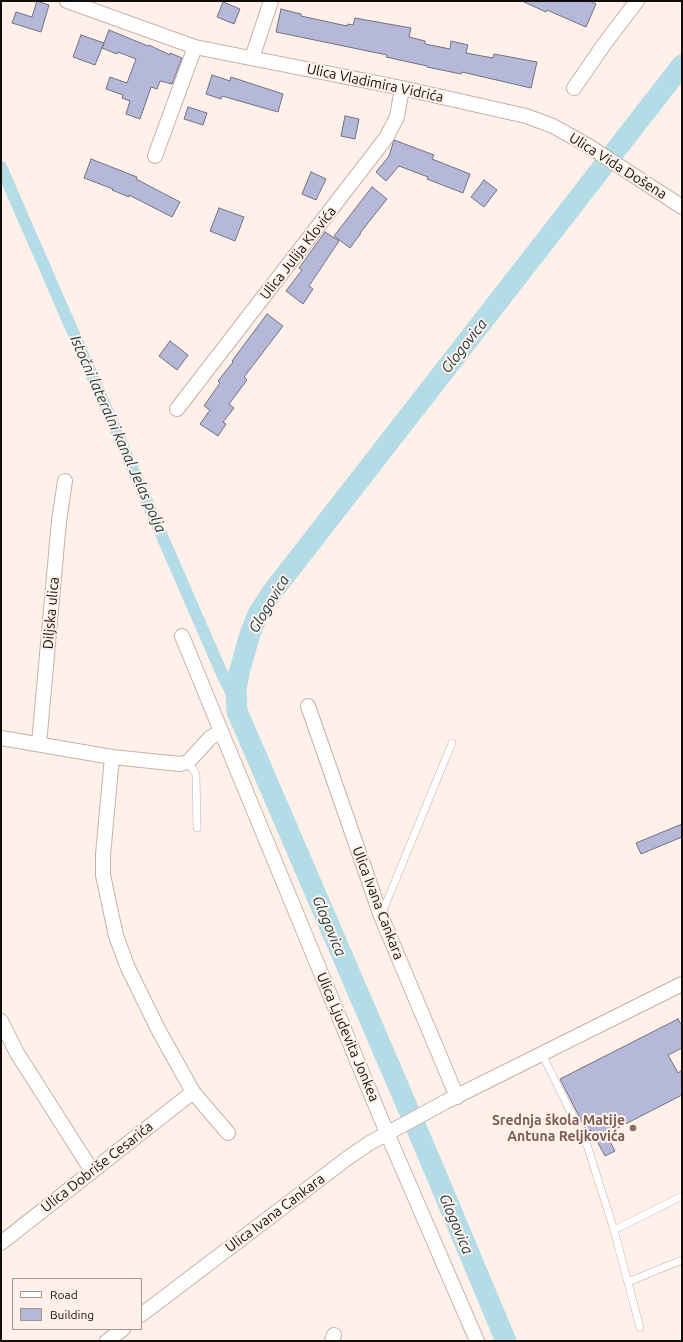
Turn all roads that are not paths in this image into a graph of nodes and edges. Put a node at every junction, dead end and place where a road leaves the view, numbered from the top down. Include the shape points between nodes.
1 (67, 1) edge
2 (271, 1) edge
3 (637, 1) edge
4 (195, 47) junction
5 (252, 58) junction
6 (402, 88) junction
7 (574, 88) dead end
8 (553, 126) joint
9 (155, 156) dead end
10 (682, 207) edge
11 (177, 409) dead end
12 (65, 481) dead end
13 (182, 636) dead end
14 (308, 706) dead end
15 (221, 731) junction
16 (1, 738) edge
17 (39, 744) junction
18 (452, 744) dead end
19 (112, 757) junction
20 (188, 762) junction
21 (197, 828) dead end
22 (381, 916) junction
23 (682, 984) edge
24 (1, 1021) edge
25 (542, 1054) junction
26 (193, 1092) junction
27 (451, 1100) junction
28 (392, 1130) junction
29 (228, 1133) dead end
30 (92, 1171) junction
31 (682, 1196) edge
32 (614, 1230) junction
33 (1, 1243) edge
34 (682, 1260) edge
35 (628, 1282) junction
36 (142, 1314) edge
37 (640, 1328) dead end
38 (122, 1330) edge
39 (107, 1341) edge
40 (477, 1341) edge

1 - 4 street, Ulica Vladimira Vidrića
2 - 5 street
3 - 7 street
4 - 5 street, Ulica Vladimira Vidrića
4 - 9 street
5 - 6 street, Ulica Vladimira Vidrića
6 - 8 street, Ulica Vladimira Vidrića via 526,116
6 - 11 street, Ulica Julija Klovića via 396,117 386,138
8 - 10 street, Ulica Vida Došena
12 - 17 street, Diljska ulica via 58,521
13 - 15 street, Ulica Ljudevita Jonkea
14 - 22 street, Ulica Ivana Cankara
15 - 20 street via 210,738
15 - 28 street, Ulica Ljudevita Jonkea
16 - 17 street
17 - 19 street
18 - 22 lane
19 - 20 street via 170,764
19 - 26 street via 103,855 104,875 116,936 128,968 159,1031
20 - 21 lane via 196,774
22 - 27 street, Ulica Ivana Cankara
23 - 25 street, Ulica Ivana Cankara
24 - 30 street via 17,1053
25 - 27 street, Ulica Ivana Cankara
25 - 32 lane via 586,1145
26 - 29 street
26 - 30 street, Ulica Dobriše Cesarića
27 - 28 street, Ulica Ivana Cankara
28 - 36 street, Ulica Ivana Cankara via 349,1157
28 - 40 street, Ulica Ljudevita Jonkea
30 - 33 street, Ulica Dobriše Cesarića
31 - 32 lane
32 - 35 lane
34 - 35 lane
35 - 37 lane
38 - 39 street

